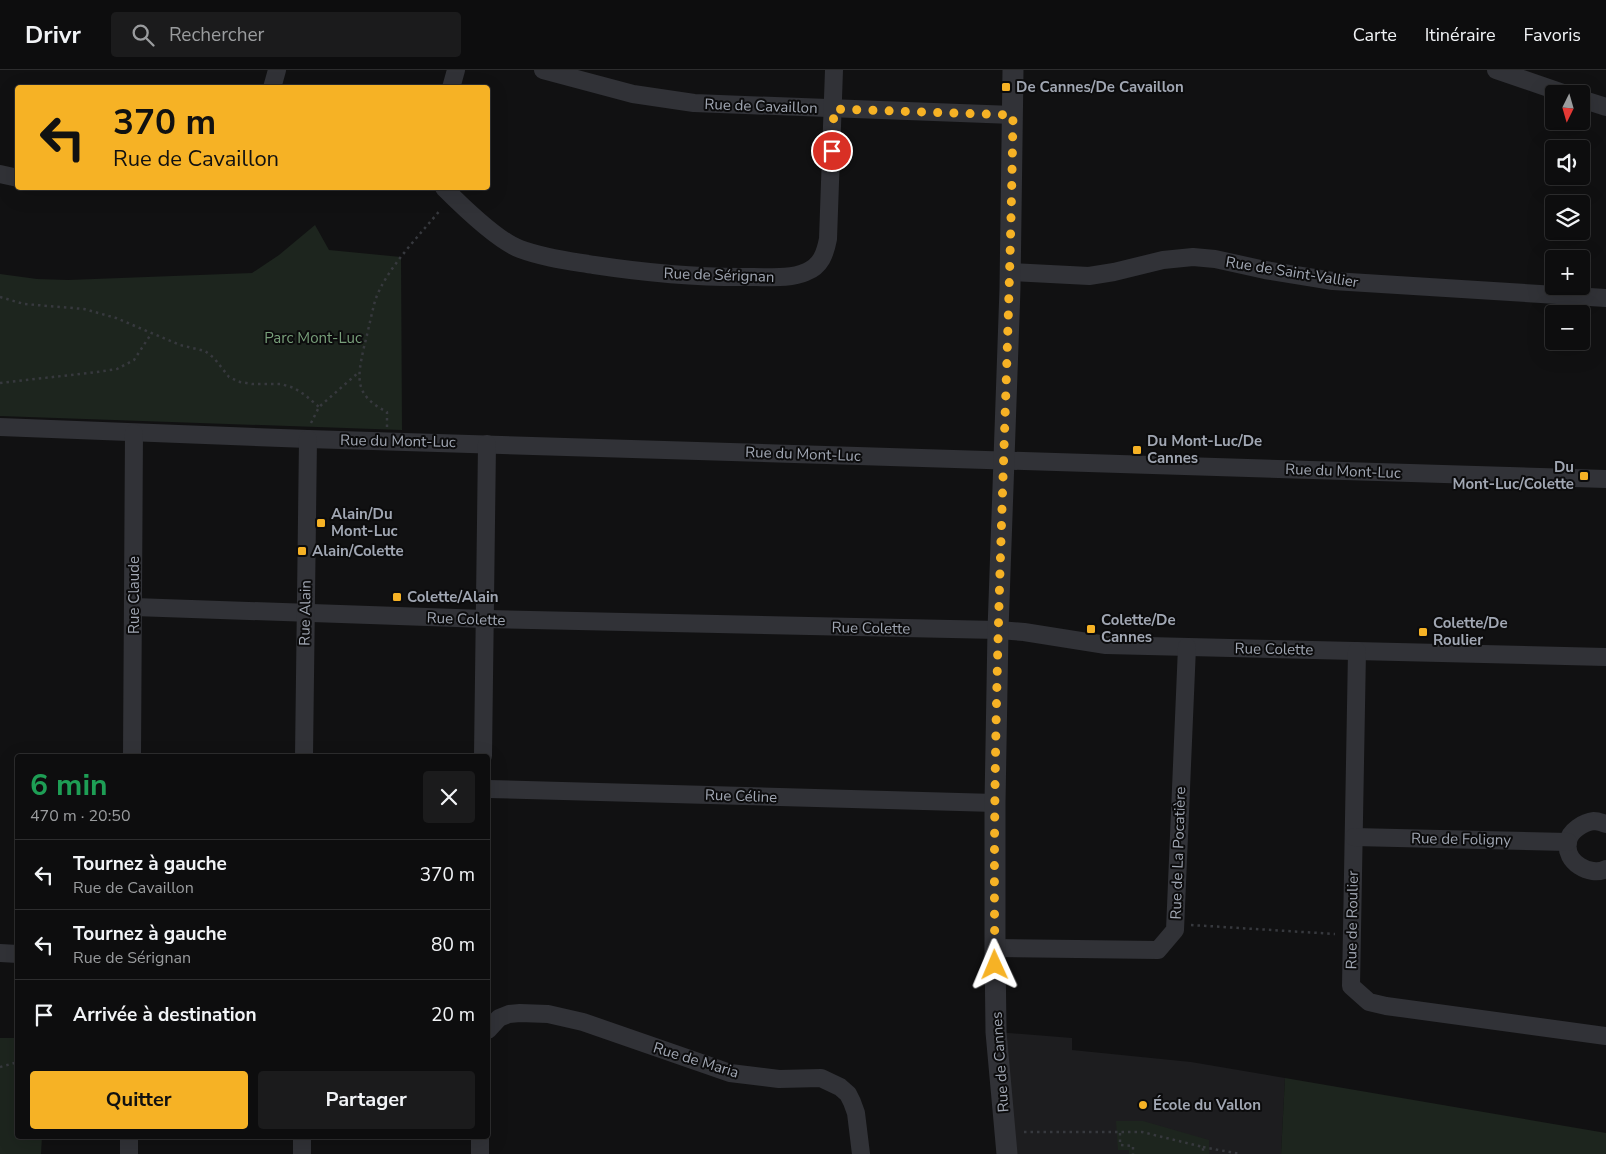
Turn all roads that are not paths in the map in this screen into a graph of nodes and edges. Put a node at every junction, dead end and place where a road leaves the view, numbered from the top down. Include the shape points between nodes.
1 (277, 70) edge
2 (456, 70) edge
3 (543, 70) edge
4 (834, 70) edge
5 (1013, 70) edge
6 (1496, 70) edge
7 (273, 85) edge
8 (452, 85) edge
9 (1545, 87) edge
10 (1590, 102) edge
11 (1606, 107) edge
12 (834, 109) junction
13 (1013, 115) junction
14 (0, 174) edge
15 (15, 177) edge
16 (448, 192) edge
17 (1010, 272) junction
18 (1606, 298) edge
19 (0, 427) edge
20 (134, 433) junction
21 (308, 439) junction
22 (487, 444) junction
23 (1004, 460) junction
24 (1606, 479) edge
25 (134, 607) junction
26 (304, 613) junction
27 (485, 620) junction
28 (998, 630) junction
29 (1187, 647) junction
30 (1357, 651) junction
31 (1606, 657) edge
32 (132, 754) edge
33 (304, 754) edge
34 (484, 754) edge
35 (490, 789) edge
36 (995, 803) junction
37 (1606, 824) edge
38 (1354, 837) junction
39 (1568, 842) junction
40 (1606, 869) edge
41 (995, 948) junction
42 (0, 954) edge
43 (15, 954) edge
44 (490, 1028) edge
45 (1606, 1036) edge
46 (129, 1139) edge
47 (302, 1139) edge
48 (480, 1139) edge
49 (129, 1154) edge
50 (302, 1154) edge
51 (480, 1154) edge
52 (861, 1154) edge
53 (1007, 1154) edge

1 - 7 street
2 - 8 street
3 - 12 street, Rue de Cavaillon via 613,90 672,101
4 - 12 street, Rue de Sérignan
5 - 13 street, Rue de Cannes
6 - 9 street
10 - 11 street
12 - 13 street, Rue de Cavaillon
12 - 16 street, Rue de Sérignan via 826,252 815,268 795,276 690,276 535,254 503,240
13 - 17 street, Rue de Cannes
14 - 15 street
17 - 18 street, Rue de Saint-Vallier via 1089,276 1193,257 1333,281
17 - 23 street, Rue de Cannes
19 - 20 street, Rue du Mont-Luc
20 - 21 street, Rue du Mont-Luc
20 - 25 street, Rue Claude
21 - 22 street, Rue du Mont-Luc
21 - 26 street, Rue Alain
22 - 23 street, Rue du Mont-Luc
22 - 27 street
23 - 24 street, Rue du Mont-Luc
23 - 28 street, Rue de Cannes
25 - 26 street, Rue Colette
25 - 32 street, Rue Claude
26 - 27 street, Rue Colette
26 - 33 street, Rue Alain
27 - 28 street, Rue Colette
27 - 34 street
28 - 29 street, Rue Colette via 1106,645
28 - 36 street, Rue de Cannes
29 - 30 street, Rue Colette
29 - 41 street, Rue de La Pocatière via 1175,930 1158,950
30 - 31 street, Rue Colette
30 - 38 street, Rue de Roulier
35 - 36 street, Rue Céline
36 - 41 street, Rue de Cannes
37 - 39 street via 1595,821 1580,826
38 - 39 street, Rue de Foligny
38 - 45 street, Rue de Roulier via 1351,986 1369,1002
39 - 40 street via 1572,860 1581,868 1592,872
41 - 53 street, Rue de Cannes via 998,1059
42 - 43 street
44 - 52 street, Rue de Maria via 499,1018 509,1014 548,1014 583,1022 730,1073 779,1079 821,1078 844,1091 852,1102
46 - 49 street
47 - 50 street
48 - 51 street

